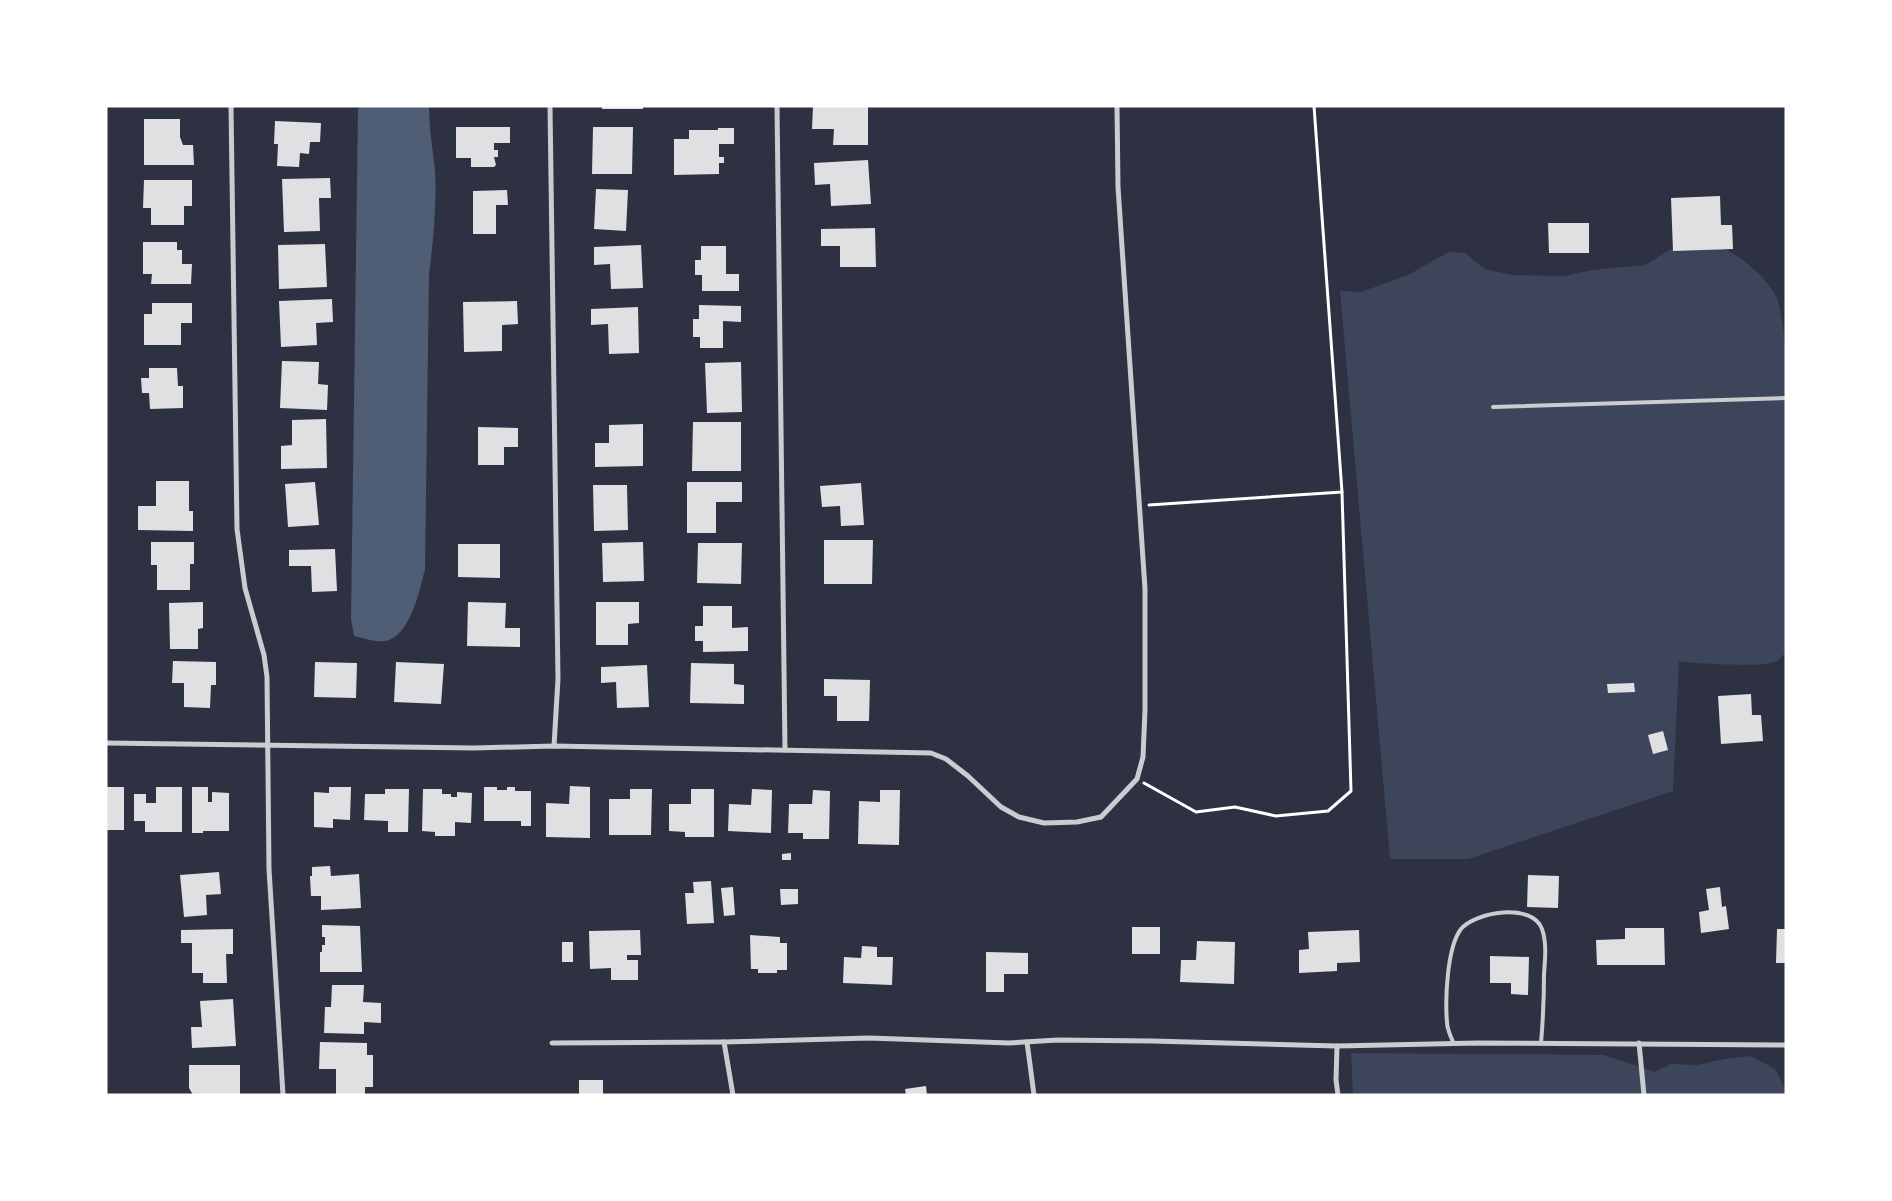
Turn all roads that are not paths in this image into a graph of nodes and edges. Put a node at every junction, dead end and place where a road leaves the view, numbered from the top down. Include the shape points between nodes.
1 (232, 106) edge
2 (550, 106) edge
3 (776, 106) edge
4 (1117, 106) edge
5 (1786, 398) edge
6 (1493, 407) dead end
7 (106, 743) edge
8 (267, 744) junction
9 (554, 746) junction
10 (785, 750) junction
11 (724, 1042) junction
12 (1027, 1042) junction
13 (552, 1043) dead end
14 (1541, 1043) junction
15 (1639, 1043) junction
16 (1454, 1044) junction
17 (1786, 1044) edge
18 (1337, 1046) junction
19 (283, 1095) edge
20 (733, 1095) edge
21 (1034, 1095) edge
22 (1338, 1095) edge
23 (1644, 1095) edge

1 - 8 street via 238,529 241,569 267,677
2 - 9 street via 558,679
3 - 10 street
4 - 10 street via 1118,187 1145,588 1145,710 1143,757 1137,779 1101,817 1044,823 1019,817 1001,807 946,759 931,753
5 - 6 lane
7 - 8 street
8 - 9 street via 474,748
8 - 19 street via 269,869
9 - 10 street
11 - 12 street via 868,1038
11 - 13 street
11 - 20 street
12 - 18 street
12 - 21 street
14 - 15 street
14 - 16 street
14 - 16 lane via 1545,956 1542,928 1530,916 1512,913 1477,918 1455,939 1449,958 1447,1022
15 - 17 street
15 - 23 street
16 - 18 street
18 - 22 street

